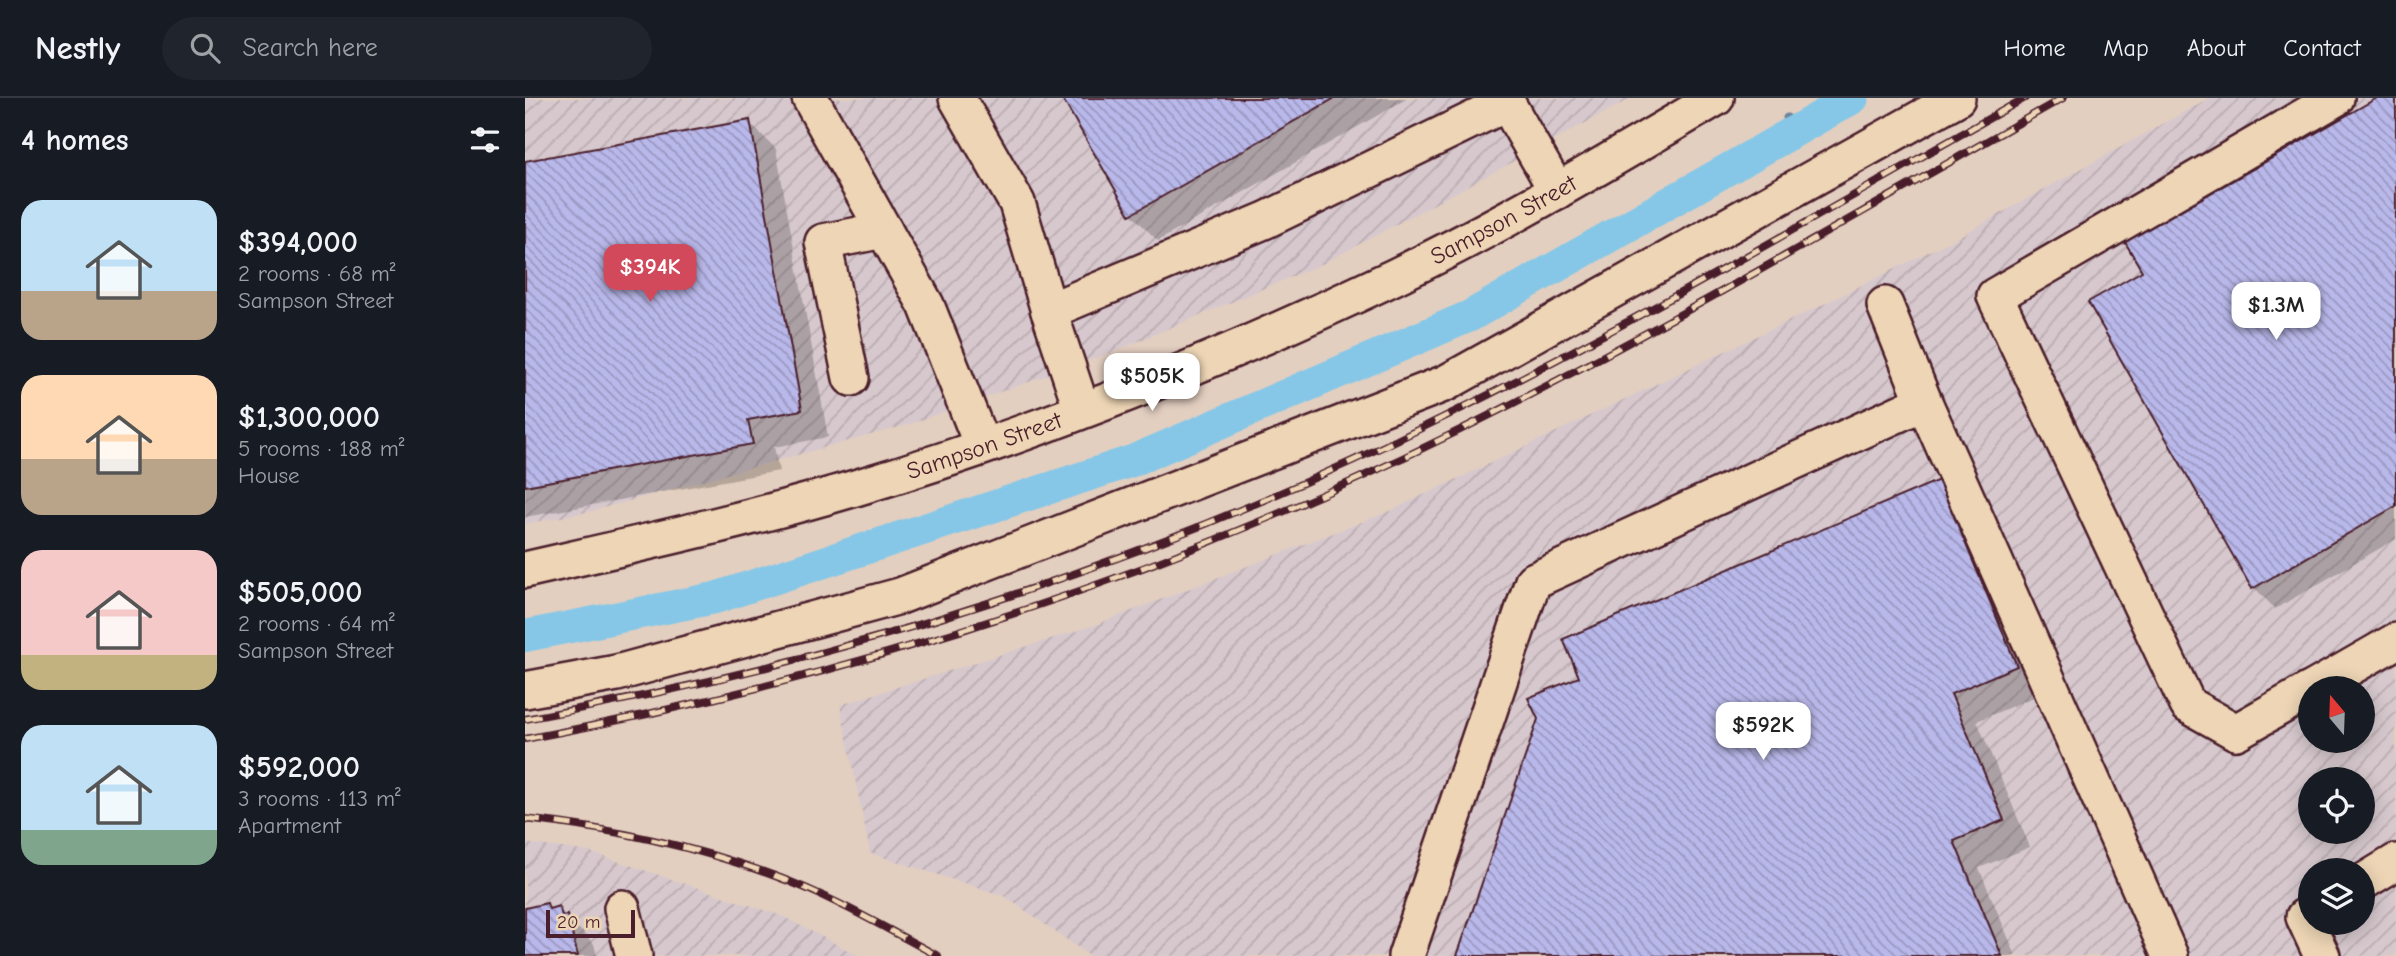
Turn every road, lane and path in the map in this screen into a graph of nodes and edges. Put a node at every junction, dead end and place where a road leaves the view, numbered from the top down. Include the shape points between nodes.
1 (810, 98) edge
2 (957, 98) edge
3 (1716, 98) edge
4 (1957, 98) edge
5 (2336, 98) edge
6 (1508, 101) edge
7 (1557, 191) junction
8 (884, 230) junction
9 (1885, 305) dead end
10 (1049, 311) junction
11 (851, 378) dead end
12 (1924, 402) junction
13 (1082, 410) junction
14 (982, 445) junction
15 (525, 570) edge
16 (2396, 641) edge
17 (2335, 676) edge
18 (525, 690) edge
19 (2298, 697) edge
20 (2396, 862) edge
21 (2375, 875) edge
22 (622, 908) dead end
23 (2312, 935) edge
24 (635, 956) edge
25 (1406, 956) edge
26 (2170, 956) edge
27 (2322, 956) edge

1 - 8 street
2 - 10 street via 1017,204
3 - 7 street, Sampson Street
4 - 18 street via 1446,383 900,596 617,673
5 - 19 street via 1995,296 2188,705 2236,732
6 - 7 street
6 - 10 street via 1266,220
7 - 13 street, Sampson Street via 1395,276 1190,368
8 - 11 street via 823,242
8 - 14 street via 926,305
9 - 12 street
10 - 13 street
12 - 25 street via 1533,581
12 - 26 street
13 - 14 street, Sampson Street
14 - 15 street, Sampson Street via 854,488 728,523
16 - 17 street
20 - 21 street
22 - 24 street
23 - 27 street

